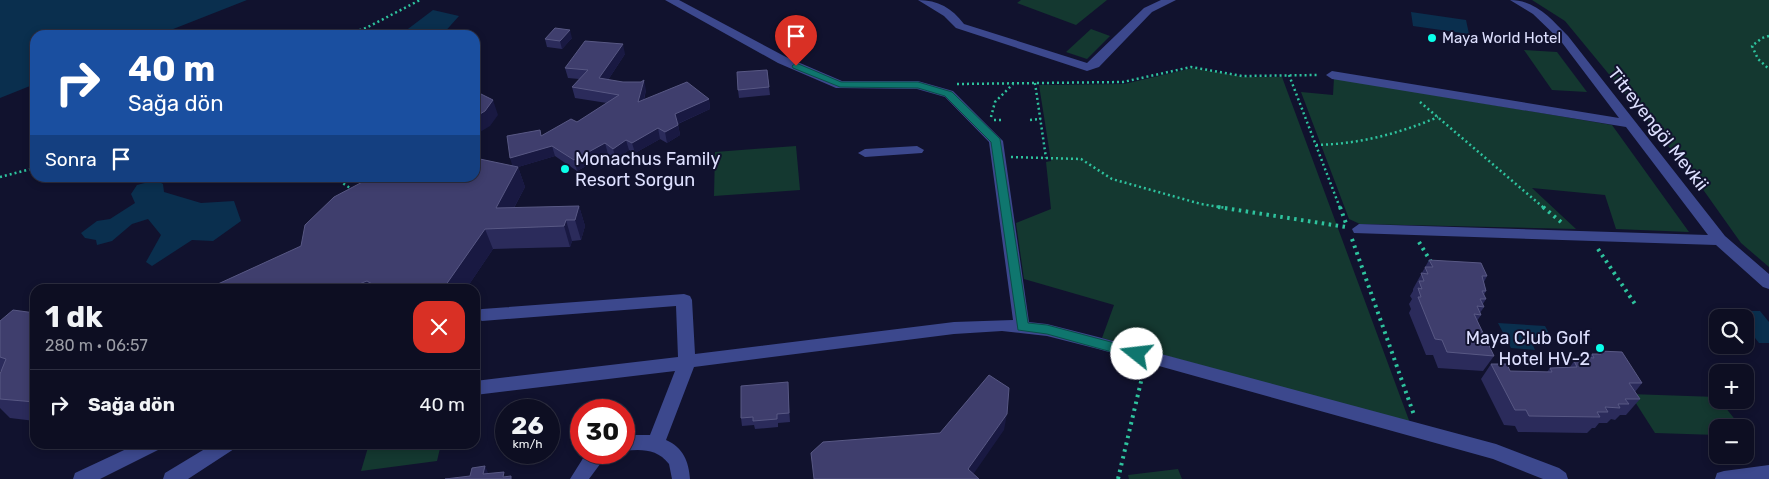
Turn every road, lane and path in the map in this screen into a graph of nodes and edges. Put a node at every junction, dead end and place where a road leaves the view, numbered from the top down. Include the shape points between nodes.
1 (420, 0) edge
2 (670, 0) edge
3 (924, 0) edge
4 (1170, 0) edge
5 (1516, 0) edge
6 (360, 30) edge
7 (1769, 36) edge
8 (1769, 69) edge
9 (1289, 75) junction
10 (1332, 75) joint
11 (1035, 83) junction
12 (956, 84) dead end
13 (1014, 84) junction
14 (1402, 87) junction
15 (1438, 117) junction
16 (991, 120) junction
17 (1003, 120) dead end
18 (1030, 120) dead end
19 (1041, 120) junction
20 (1629, 124) junction
21 (996, 142) junction
22 (1316, 145) junction
23 (917, 150) dead end
24 (866, 153) dead end
25 (998, 156) junction
26 (1046, 158) junction
27 (30, 169) edge
28 (0, 177) edge
29 (342, 182) edge
30 (358, 194) edge
31 (1354, 228) junction
32 (1412, 230) junction
33 (1583, 236) junction
34 (1720, 240) junction
35 (1432, 264) edge
36 (1769, 283) edge
37 (1635, 304) dead end
38 (482, 315) dead end
39 (1022, 327) junction
40 (1147, 357) junction
41 (687, 363) junction
42 (480, 387) edge
43 (1420, 432) junction
44 (635, 440) edge
45 (656, 443) junction
46 (144, 449) edge
47 (220, 449) edge
48 (588, 464) edge
49 (1769, 473) edge
50 (82, 479) edge
51 (172, 479) edge
52 (579, 479) edge
53 (681, 479) edge
54 (1118, 479) edge
55 (1559, 479) edge
56 (1724, 479) edge

1 - 6 path
2 - 21 street via 782,60 840,84 918,85 949,94
3 - 4 street via 940,8 960,26 1087,67 1096,64 1148,10
5 - 20 street, Titreyengöl Mevkii via 1537,12 1564,38
7 - 8 path via 1752,46 1758,59
9 - 10 path
9 - 11 path via 1242,76 1191,67 1123,82
9 - 22 path
10 - 14 street
11 - 13 path
11 - 19 path
12 - 13 path
13 - 16 path via 995,102
14 - 15 path
14 - 20 street
15 - 22 path via 1392,135 1349,145
15 - 33 path
16 - 17 path
16 - 21 path
18 - 19 path
19 - 26 path
20 - 34 street, Titreyengöl Mevkii
21 - 25 street
22 - 31 path
23 - 24 street
25 - 26 path
25 - 39 street
26 - 31 path via 1081,159 1112,179 1201,204
27 - 28 path
29 - 30 path
31 - 32 street
31 - 43 path
32 - 33 street
32 - 35 path
33 - 34 street
33 - 37 path
34 - 36 street, Titreyengöl Mevkii
38 - 41 street via 684,300
39 - 40 street via 1047,330
39 - 41 street via 954,328 800,349 717,356
40 - 43 street
40 - 54 path
41 - 42 street
41 - 45 street
43 - 55 street via 1496,452
44 - 45 street
45 - 53 street via 669,450 677,460
46 - 50 street
47 - 51 street
48 - 52 street
49 - 56 street

